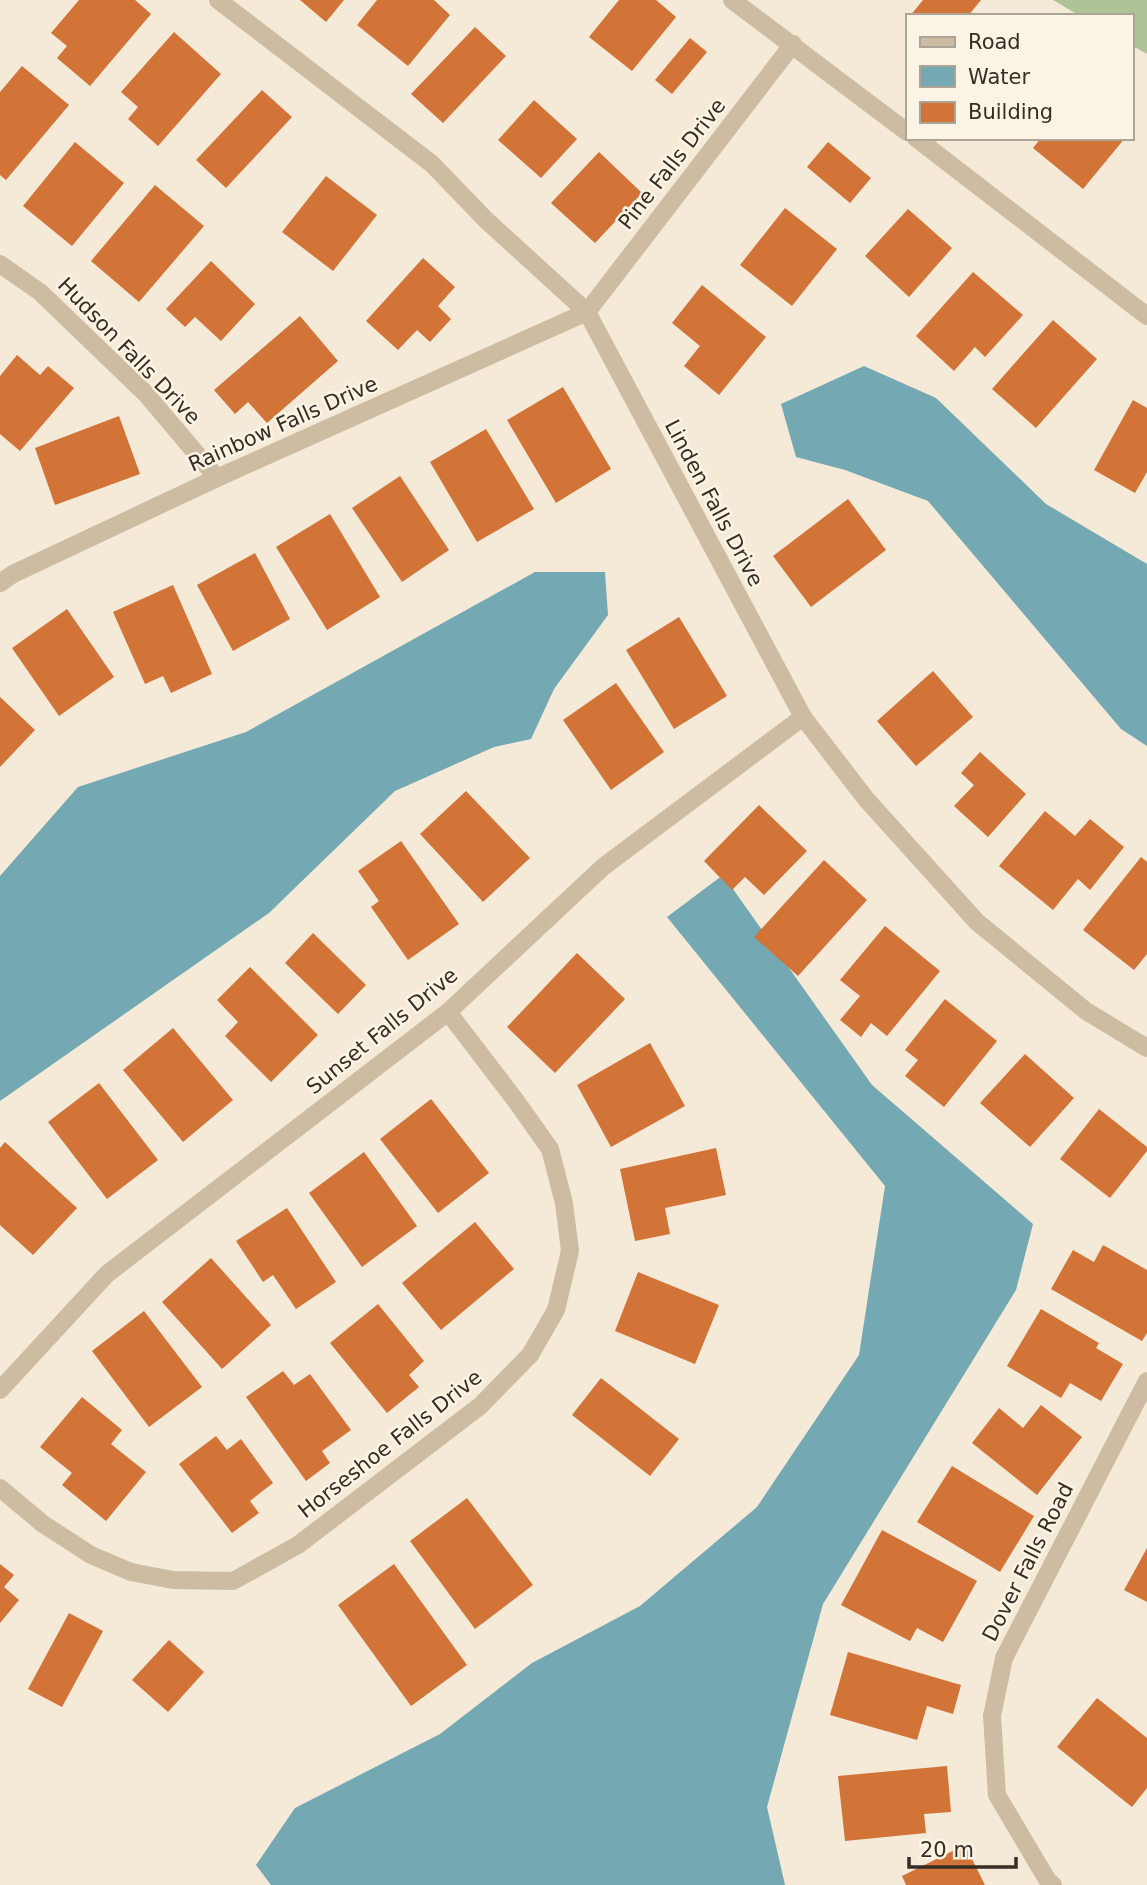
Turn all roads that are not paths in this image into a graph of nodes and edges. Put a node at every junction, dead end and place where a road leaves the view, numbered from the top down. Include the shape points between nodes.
1 (218, 0) edge
2 (732, 0) edge
3 (793, 44) junction
4 (906, 131) edge
5 (919, 140) edge
6 (0, 264) edge
7 (587, 312) junction
8 (1147, 316) edge
9 (217, 478) junction
10 (0, 583) edge
11 (803, 716) junction
12 (448, 1012) junction
13 (1147, 1048) edge
14 (1147, 1381) edge
15 (0, 1391) edge
16 (0, 1488) edge
17 (1053, 1885) edge

1 - 7 street, Linden Falls Drive via 432,164
2 - 3 street
3 - 4 street
3 - 7 street, Pine Falls Drive
5 - 8 street
6 - 9 street, Hudson Falls Drive via 40,292 146,394
7 - 9 street, Rainbow Falls Drive
7 - 11 street, Linden Falls Drive
9 - 10 street, Rainbow Falls Drive
11 - 12 street, Sunset Falls Drive via 603,867
11 - 13 street, Linden Falls Drive via 866,799 977,922 1086,1011
12 - 15 street, Sunset Falls Drive via 107,1274
12 - 16 street, Horseshoe Falls Drive via 550,1149 564,1203 570,1251 556,1310 530,1355 480,1406 299,1545 233,1581 173,1580 131,1572 91,1555
14 - 17 street, Dover Falls Road via 1004,1658 992,1716 998,1795

